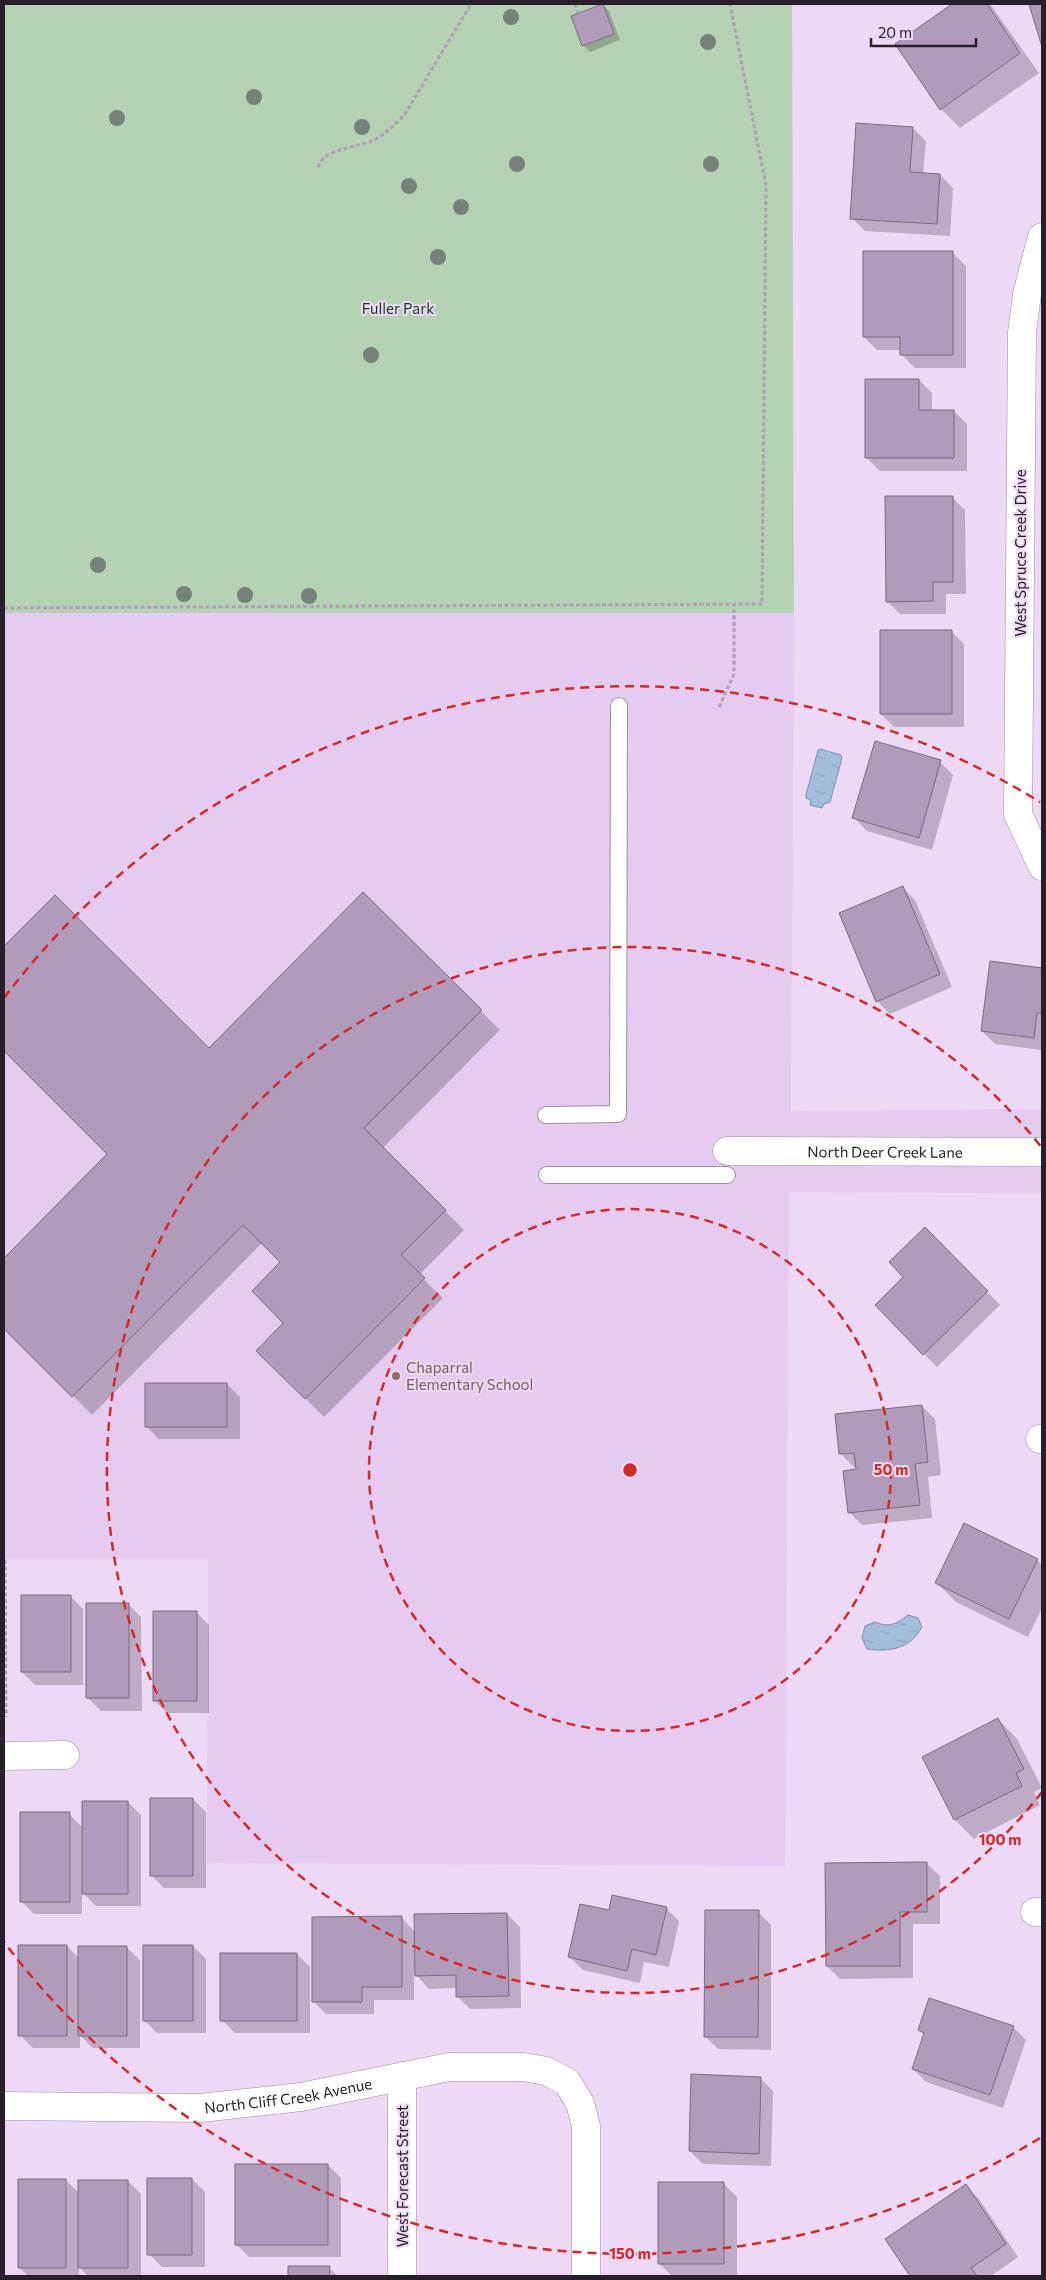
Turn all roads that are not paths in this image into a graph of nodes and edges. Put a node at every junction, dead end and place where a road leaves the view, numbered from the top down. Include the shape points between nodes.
1 (1042, 237) edge
2 (1032, 477) edge
3 (619, 706) dead end
4 (1042, 866) edge
5 (546, 1115) dead end
6 (1042, 1152) edge
7 (727, 1163) joint
8 (547, 1175) dead end
9 (4, 1756) edge
10 (65, 1756) dead end
11 (402, 2076) junction
12 (4, 2106) edge
13 (402, 2276) edge
14 (586, 2276) edge

1 - 2 street, West Spruce Creek Drive via 1027,294 1022,333
2 - 4 street, West Spruce Creek Drive via 1018,814
3 - 5 lane via 618,1114
6 - 7 street, North Deer Creek Lane
7 - 8 lane
9 - 10 street
11 - 12 street, North Cliff Creek Avenue via 301,2097 201,2108
11 - 13 street, West Forecast Street
11 - 14 street, North Cliff Creek Avenue via 449,2067 524,2067 546,2070 567,2082 580,2103 586,2126

